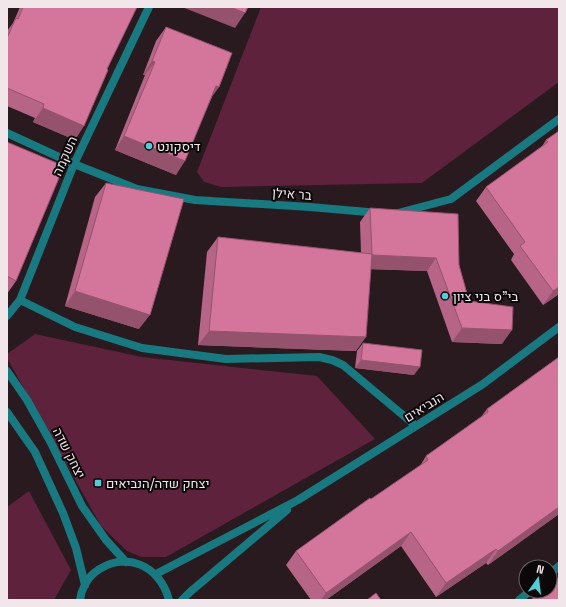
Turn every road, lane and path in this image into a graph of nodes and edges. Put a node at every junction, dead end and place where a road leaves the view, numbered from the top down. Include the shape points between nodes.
1 (149, 7) edge
2 (559, 119) edge
3 (7, 133) edge
4 (74, 164) junction
5 (20, 300) junction
6 (7, 316) edge
7 (559, 327) edge
8 (7, 371) edge
9 (7, 412) edge
10 (416, 426) junction
11 (298, 500) junction
12 (126, 562) junction
13 (156, 574) junction
14 (84, 585) junction
15 (80, 600) edge
16 (169, 600) edge
17 (182, 600) edge

1 - 4 street, השקמה
2 - 4 street, בר אילן via 451,199 395,214 195,200 138,189
3 - 4 street, בר אילן
4 - 5 street, השקמה
5 - 6 street, השקמה
5 - 10 street via 75,327 142,348 226,359 319,357 332,360 348,368
7 - 10 street, הנביאים via 483,384
8 - 12 street, יצחק שדה via 27,400 82,506 106,540
9 - 14 street via 36,452 76,548
10 - 11 street, הנביאים
11 - 13 street, הנביאים
11 - 17 street, הנביאים
12 - 13 street via 137,563
12 - 14 street via 113,563 101,568
13 - 16 street
14 - 15 street

